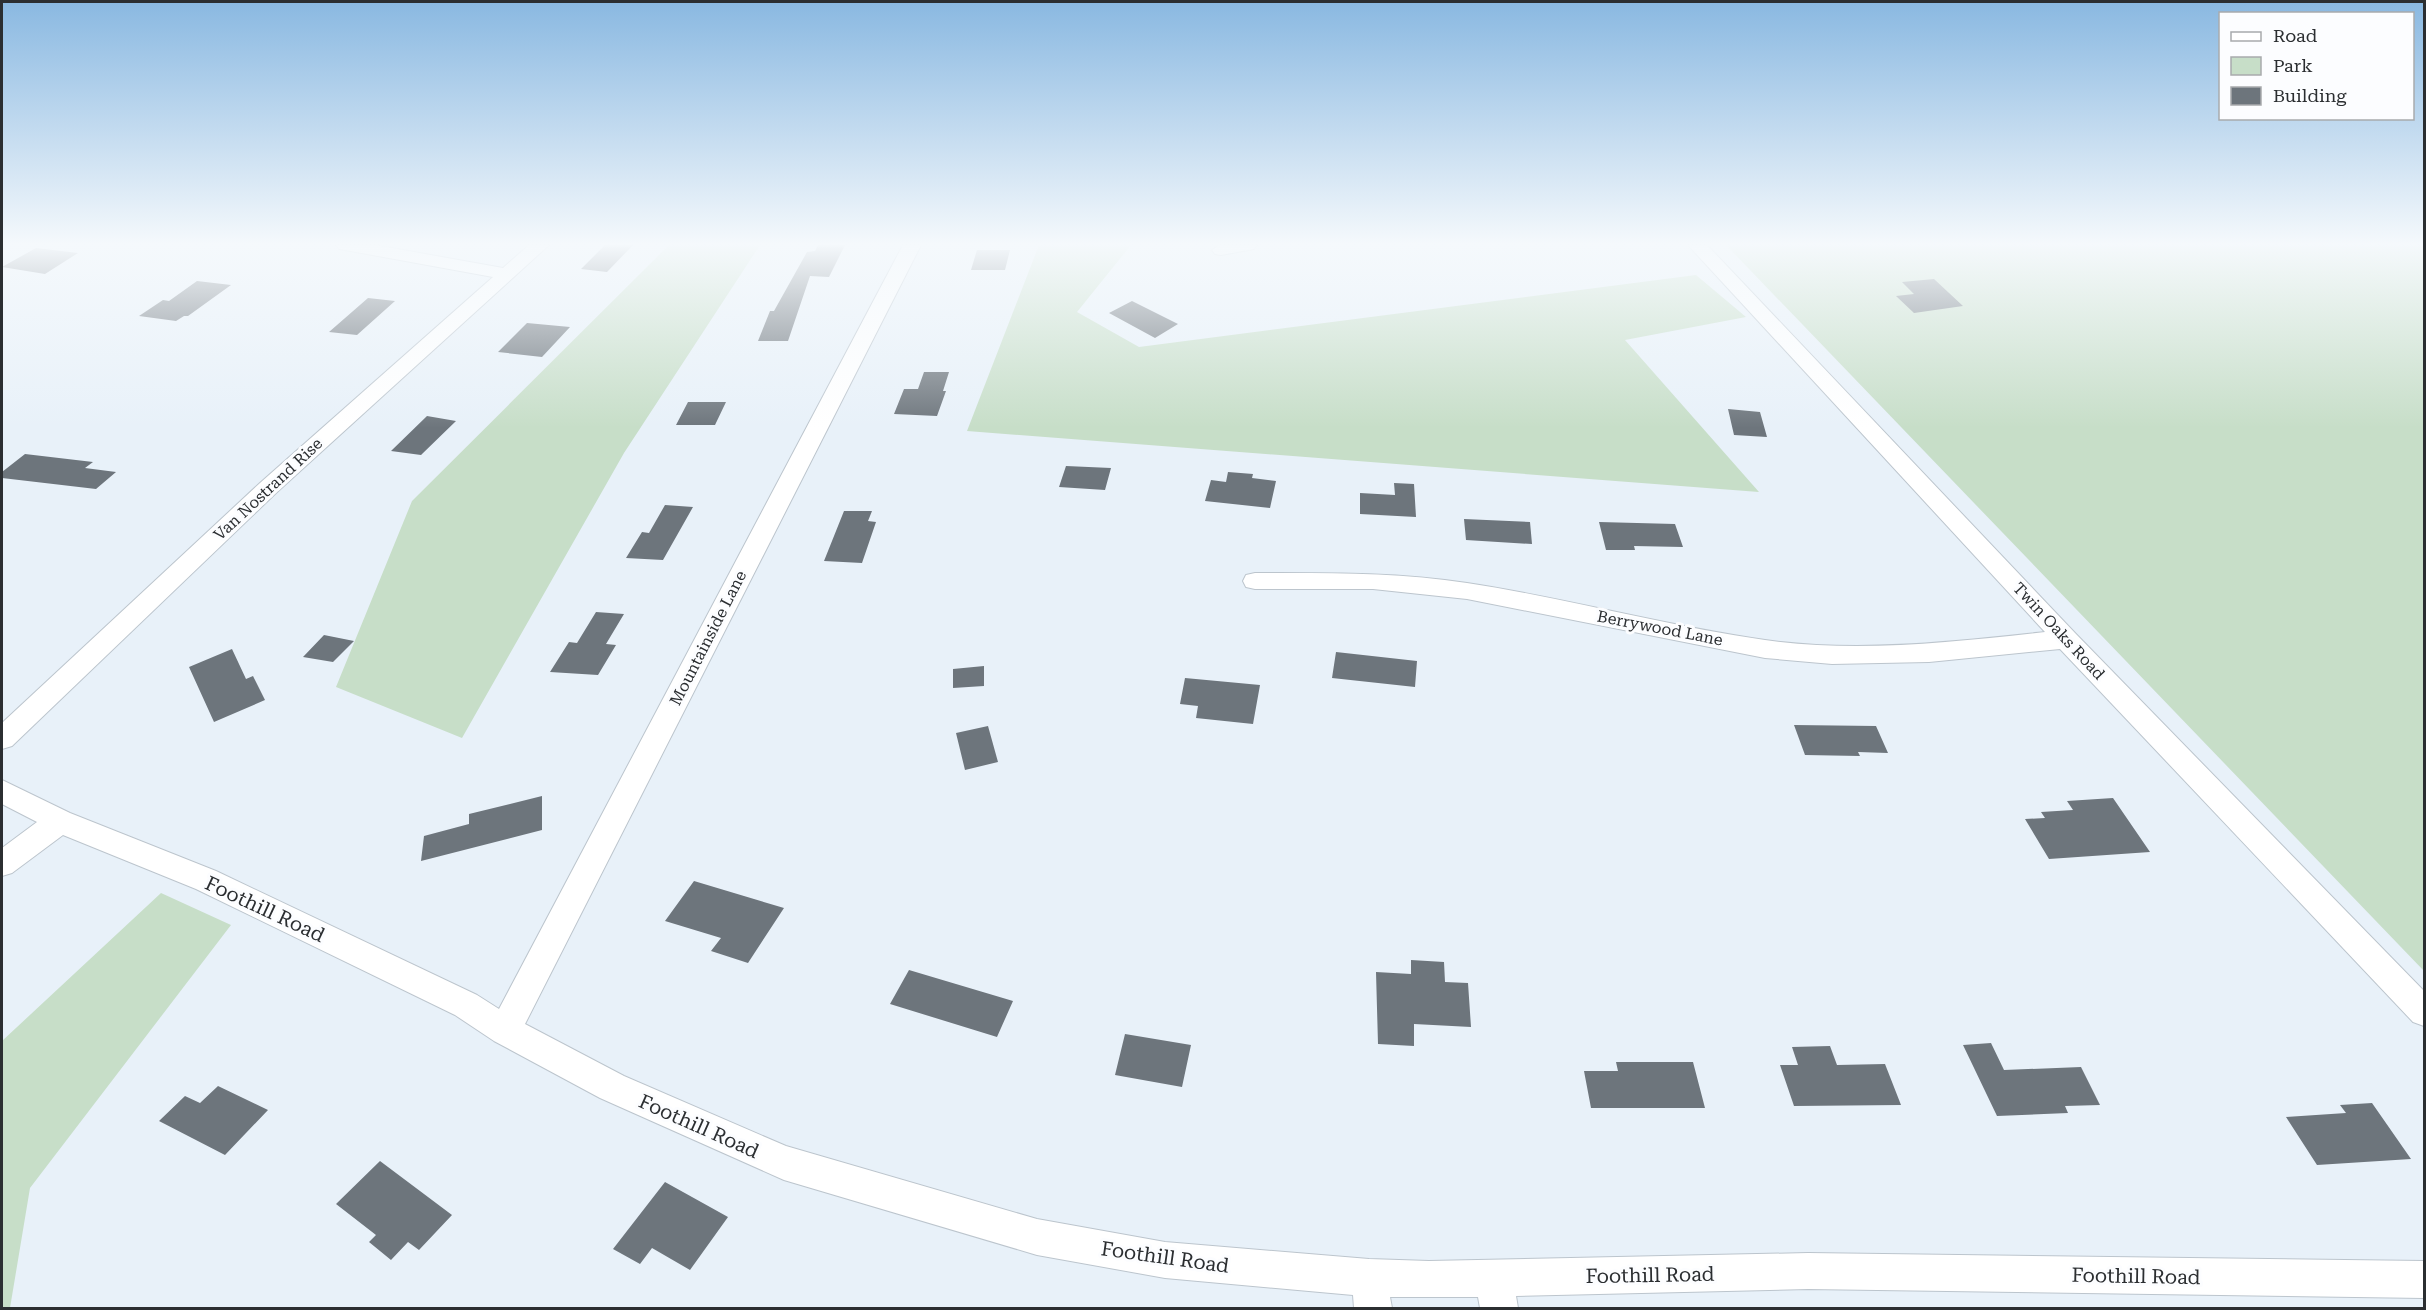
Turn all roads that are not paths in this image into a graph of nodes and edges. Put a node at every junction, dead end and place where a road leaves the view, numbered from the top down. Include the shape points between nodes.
1 (470, 306) edge
2 (880, 306) edge
3 (1754, 306) edge
4 (1255, 581) dead end
5 (2066, 639) junction
6 (2, 739) edge
7 (2, 791) edge
8 (60, 820) junction
9 (2, 864) edge
10 (2424, 1012) edge
11 (505, 1030) junction
12 (2424, 1280) edge
13 (1371, 1293) edge
14 (1497, 1294) edge

1 - 6 street, Van Nostrand Rise via 268,488
2 - 11 street, Mountainside Lane
3 - 5 street, Twin Oaks Road
4 - 5 street, Berrywood Lane via 1373,581 1467,591 1765,649 1832,656 1929,653
5 - 10 street, Twin Oaks Road
7 - 8 street, Foothill Road
8 - 9 street
8 - 11 street, Foothill Road via 206,880 466,1005
11 - 13 street, Foothill Road via 612,1087 784,1163 1037,1237
12 - 14 street, Foothill Road via 1808,1271
13 - 14 street, Foothill Road via 1430,1281

